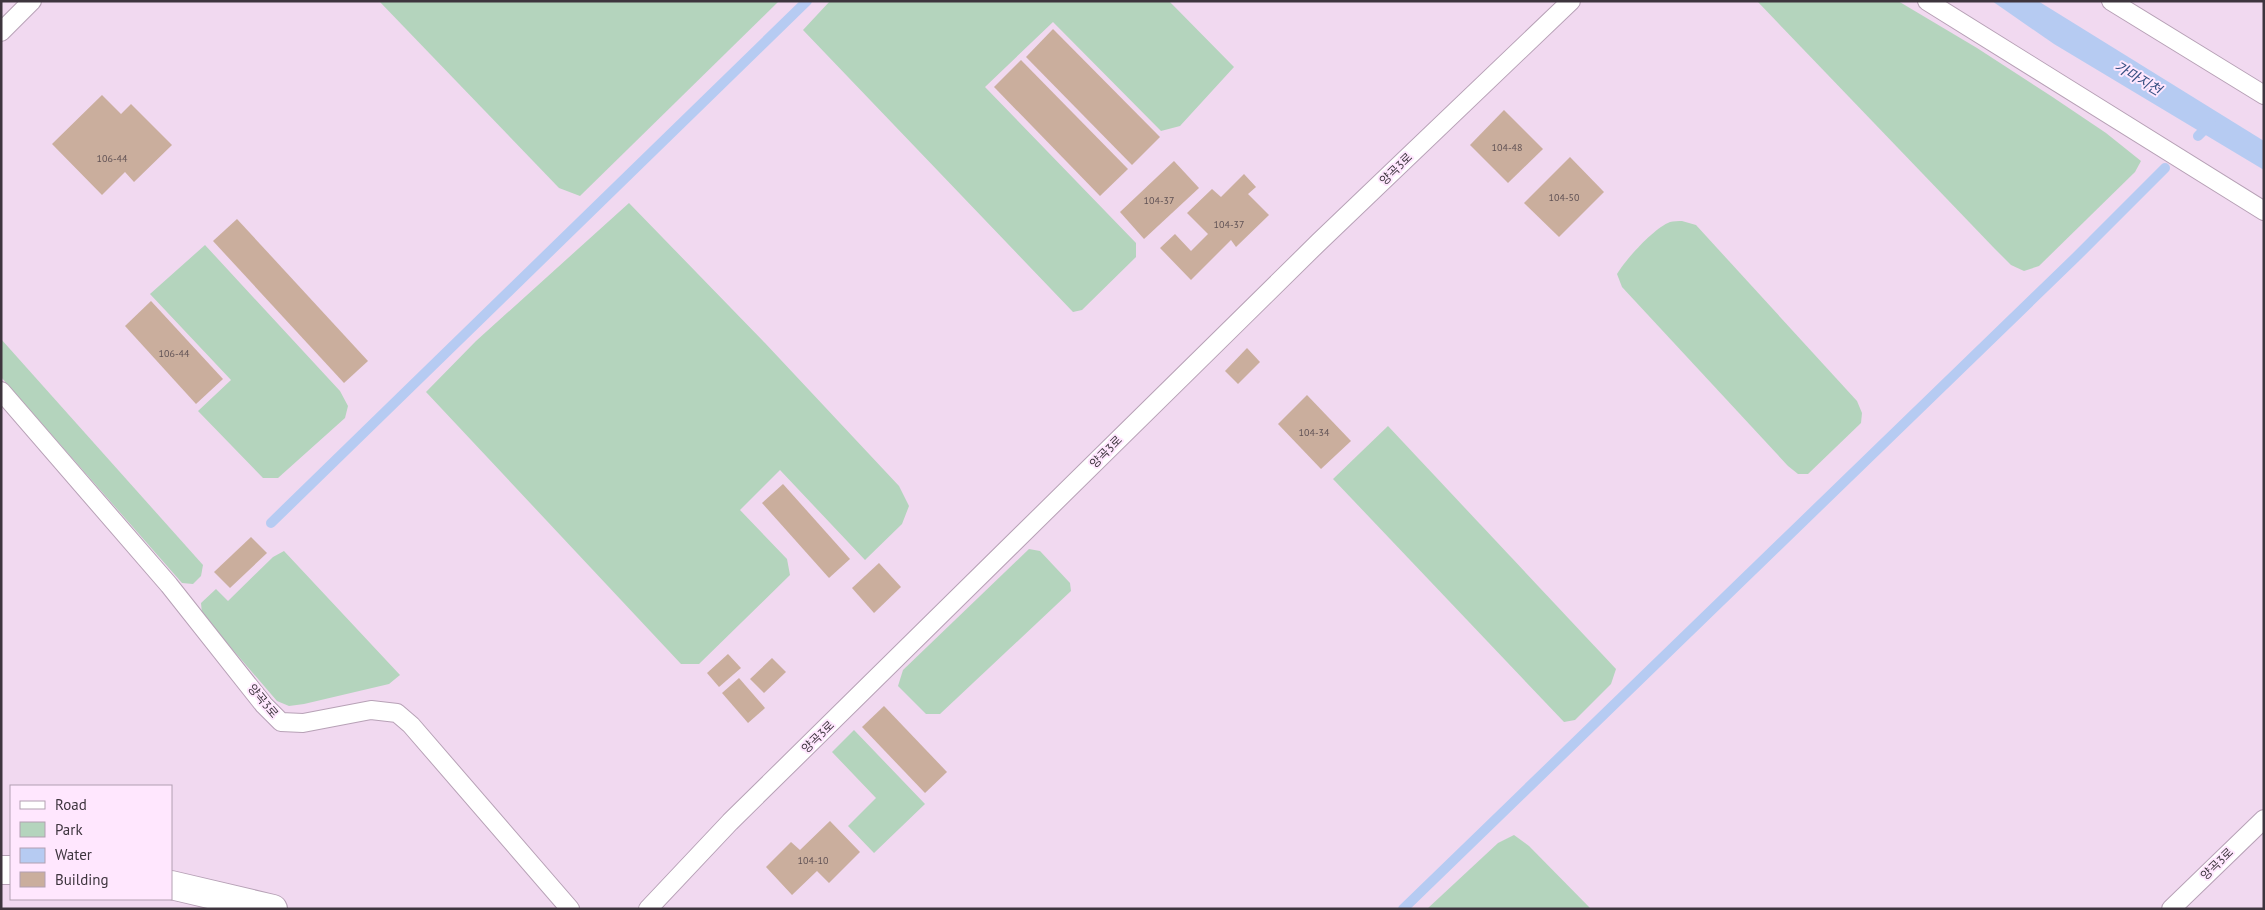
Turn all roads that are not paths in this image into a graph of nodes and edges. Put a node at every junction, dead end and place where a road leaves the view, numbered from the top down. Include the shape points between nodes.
1 (32, 1) edge
2 (1571, 1) edge
3 (1927, 1) edge
4 (2111, 1) edge
5 (1, 32) edge
6 (2264, 95) edge
7 (2264, 211) edge
8 (1, 391) edge
9 (2264, 819) edge
10 (172, 885) edge
11 (273, 909) edge
12 (570, 909) edge
13 (648, 909) edge
14 (2171, 909) edge

1 - 5 lane
2 - 13 lane, 양곡3로 via 1305,256 730,822
3 - 7 lane
4 - 6 lane
8 - 12 lane, 양곡3로 via 169,585 281,722 303,723 371,710 396,713 411,725
9 - 14 lane, 양곡3로
10 - 11 street

